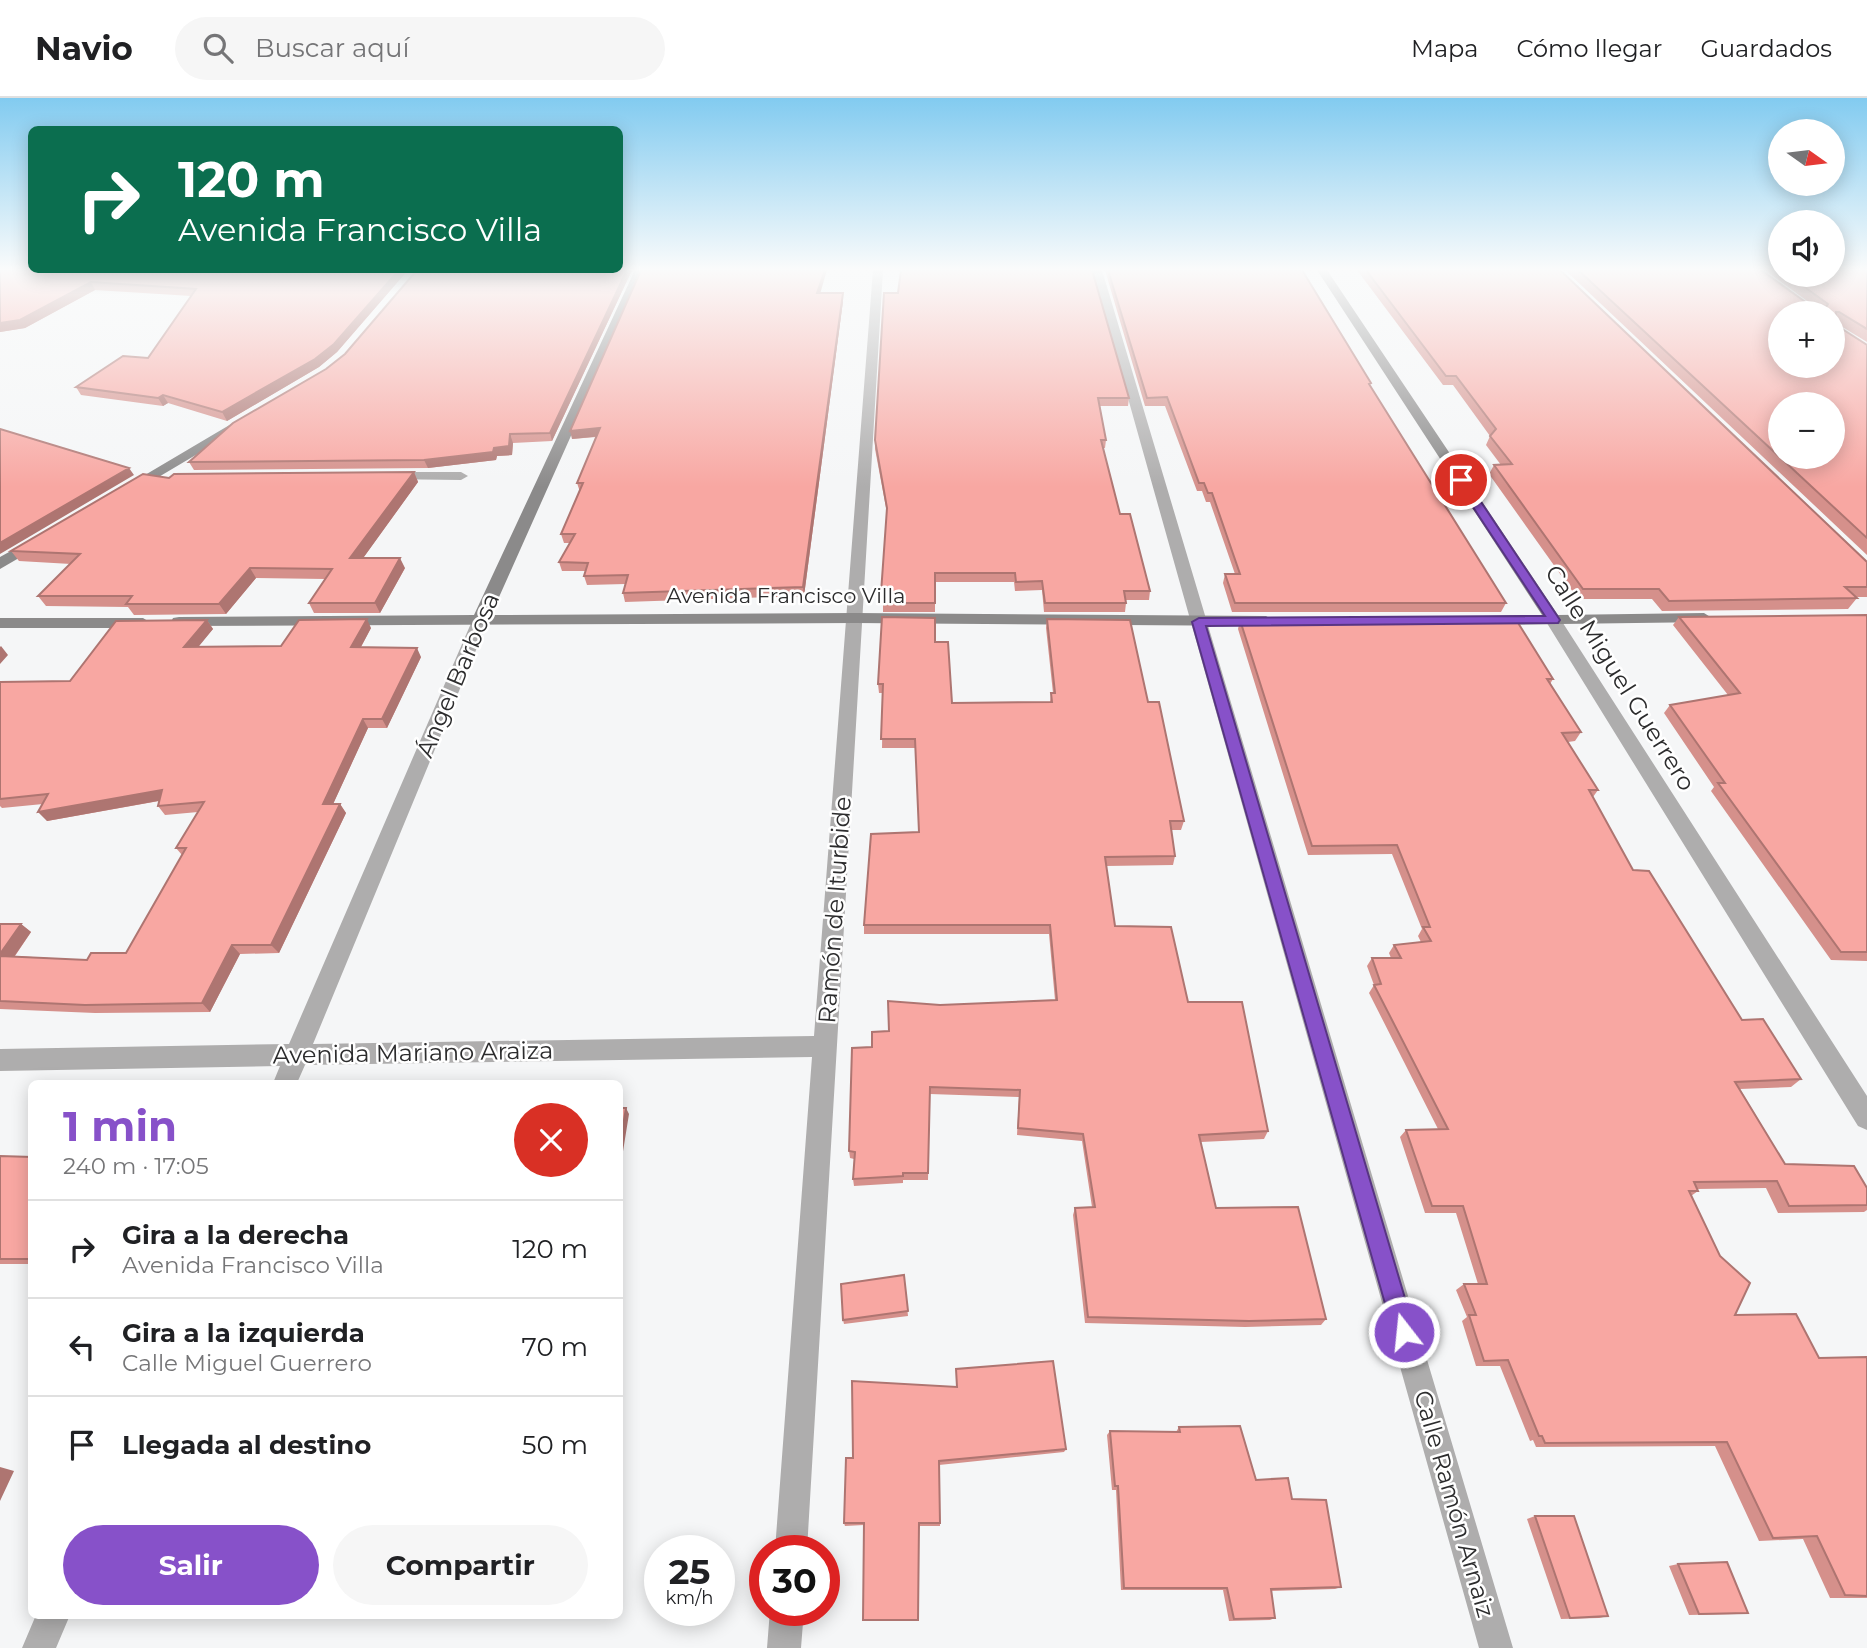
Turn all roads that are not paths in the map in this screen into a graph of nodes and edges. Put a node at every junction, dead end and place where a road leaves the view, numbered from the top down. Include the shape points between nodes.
1 (607, 342) edge
2 (872, 342) edge
3 (1118, 342) edge
4 (1370, 342) edge
5 (254, 414) edge
6 (366, 476) edge
7 (461, 476) dead end
8 (150, 477) junction
9 (177, 477) edge
10 (115, 497) edge
11 (46, 537) edge
12 (0, 564) edge
13 (855, 618) junction
14 (1717, 618) edge
15 (1553, 620) junction
16 (480, 621) junction
17 (1280, 621) edge
18 (1471, 621) edge
19 (1199, 622) junction
20 (0, 623) edge
21 (826, 1046) junction
22 (298, 1055) junction
23 (0, 1060) edge
24 (286, 1080) edge
25 (1867, 1118) edge
26 (792, 1535) edge
27 (51, 1619) edge
28 (786, 1626) edge
29 (39, 1648) edge
30 (784, 1648) edge
31 (1496, 1648) edge

1 - 16 main road, Ángel Barbosa
2 - 13 street, Ramón de Iturbide
3 - 19 street, Calle Ramón Arnaiz
4 - 15 main road, Calle Miguel Guerrero
5 - 8 main road
6 - 7 street
8 - 9 street
8 - 10 main road
11 - 12 main road
13 - 16 main road, Avenida Francisco Villa
13 - 19 main road, Avenida Francisco Villa
13 - 21 street, Ramón de Iturbide
14 - 15 main road
15 - 18 main road
15 - 25 street, Calle Miguel Guerrero
16 - 20 main road, Avenida Francisco Villa
16 - 22 street, Ángel Barbosa
17 - 19 main road, Avenida Francisco Villa
19 - 31 street, Calle Ramón Arnaiz
21 - 22 street, Avenida Mariano Araiza
21 - 26 street, Ramón de Iturbide
22 - 23 street, Avenida Mariano Araiza
22 - 24 street, Ángel Barbosa
27 - 29 street
28 - 30 street

